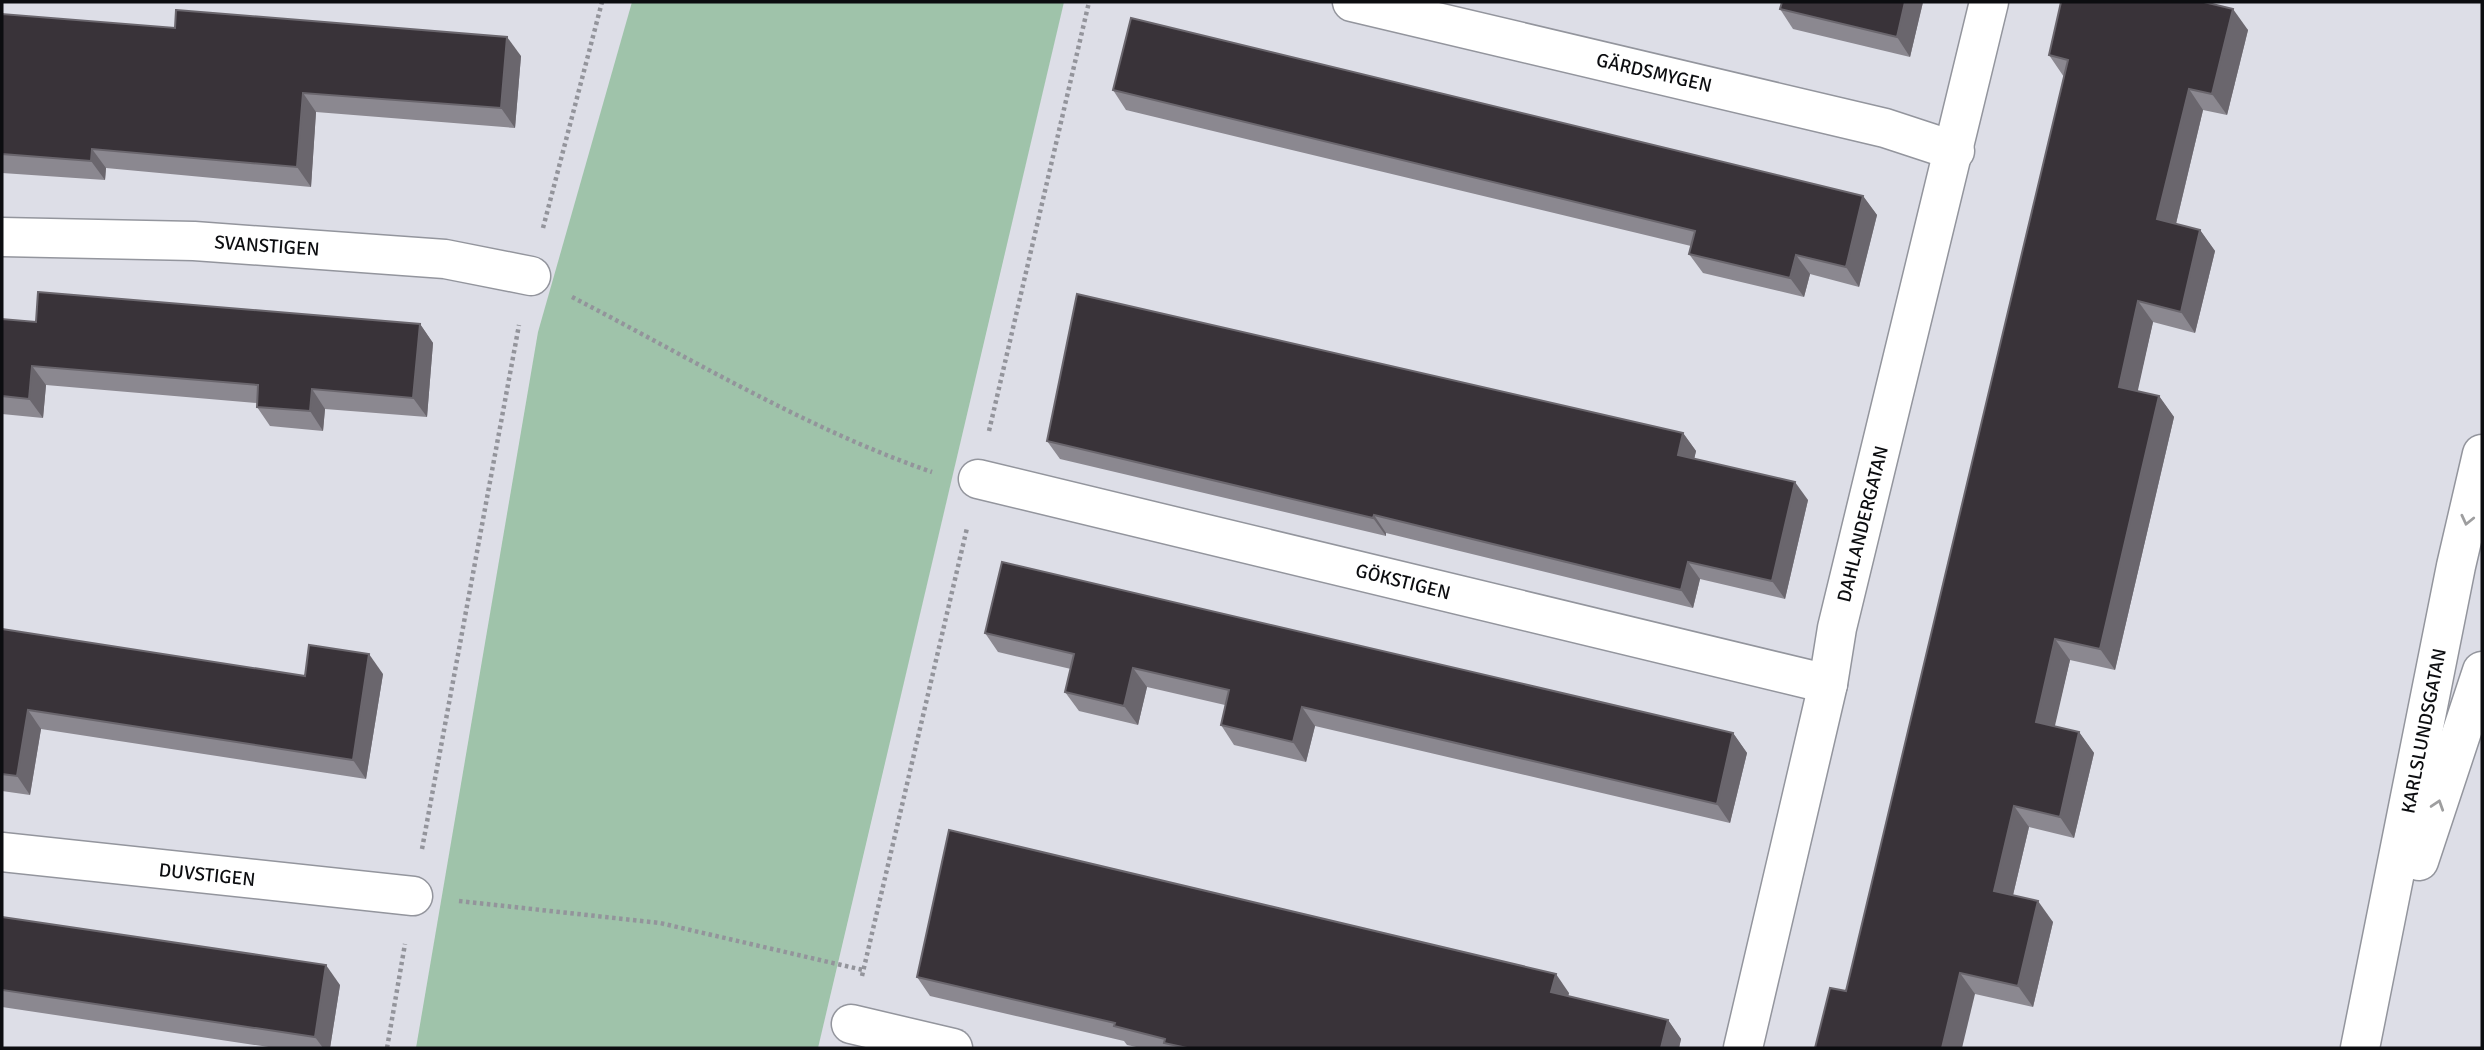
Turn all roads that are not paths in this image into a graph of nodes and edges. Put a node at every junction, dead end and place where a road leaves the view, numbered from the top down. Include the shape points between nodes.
1 (1352, 2) edge
2 (1989, 2) edge
3 (1955, 151) junction
4 (2, 237) edge
5 (531, 276) road end
6 (2482, 454) edge
7 (978, 479) road end
8 (2482, 671) edge
9 (1828, 684) junction
10 (2, 852) edge
11 (413, 896) road end
12 (2370, 1009) junction
13 (851, 1024) dead end
14 (953, 1048) edge
15 (1744, 1048) edge
16 (2360, 1048) edge

1 - 3 street, GÄRDSMYGEN via 1885,128
2 - 3 street, DAHLANDERGATAN
3 - 9 street, DAHLANDERGATAN
4 - 5 street, SVANSTIGEN via 194,241 445,259
6 -> 12 street, KARLSLUNDSGATAN
7 - 9 street, GÖKSTIGEN
12 -> 8 street, KARLSLUNDSGATAN
9 - 15 street, DAHLANDERGATAN
10 - 11 street, DUVSTIGEN
12 - 16 street, KARLSLUNDSGATAN
13 - 14 street

